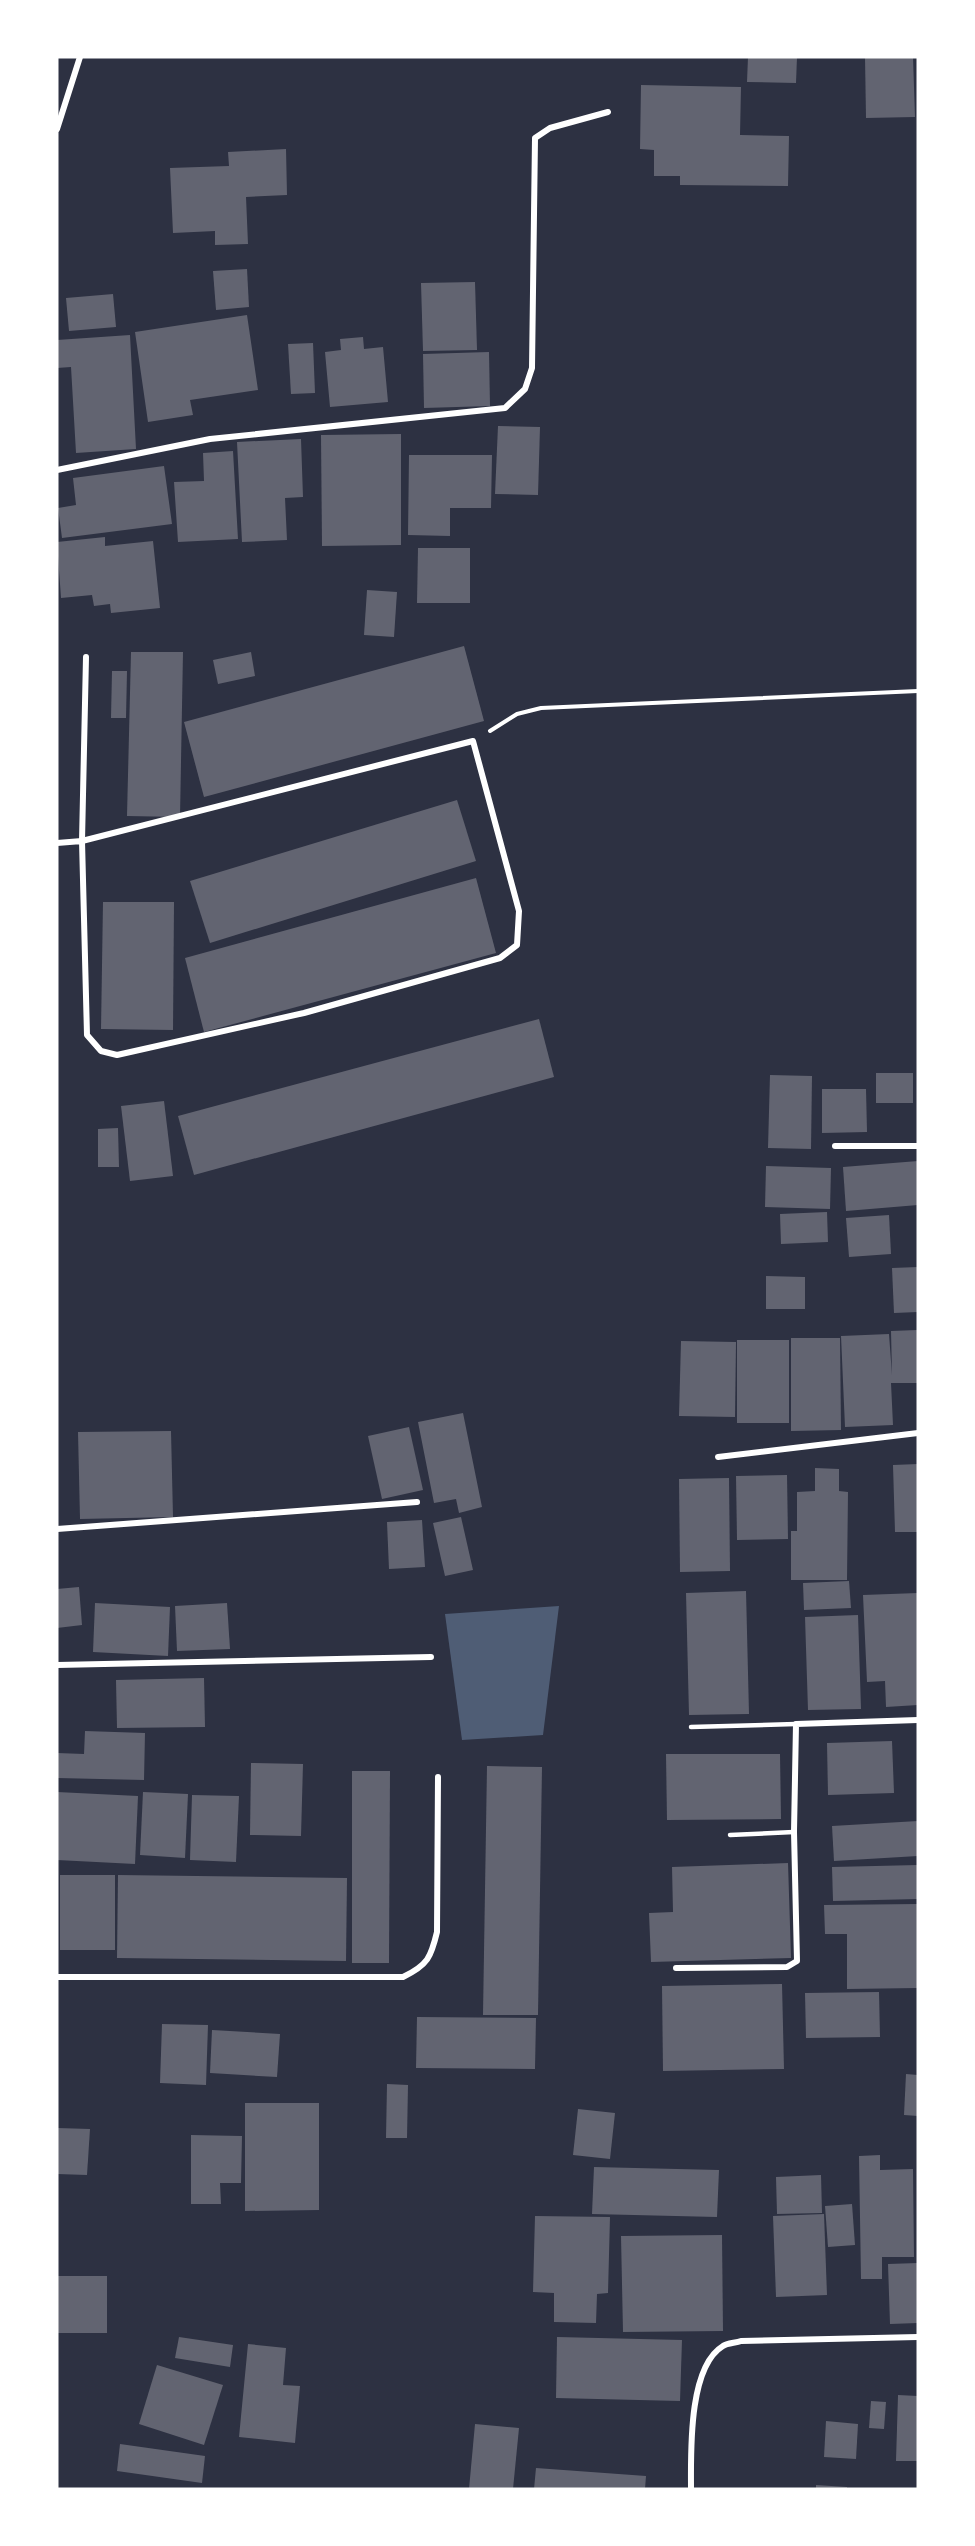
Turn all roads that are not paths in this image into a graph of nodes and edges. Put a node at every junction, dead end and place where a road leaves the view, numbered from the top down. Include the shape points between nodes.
1 (80, 57) edge
2 (608, 112) dead end
3 (57, 129) edge
4 (57, 470) edge
5 (86, 657) dead end
6 (82, 841) junction
7 (57, 843) edge
8 (835, 1146) dead end
9 (918, 1146) edge
10 (918, 1433) edge
11 (718, 1457) dead end
12 (417, 1502) dead end
13 (57, 1529) edge
14 (431, 1657) dead end
15 (57, 1665) edge
16 (918, 1720) edge
17 (796, 1724) junction
18 (691, 1727) dead end
19 (438, 1776) dead end
20 (794, 1832) junction
21 (730, 1835) dead end
22 (676, 1968) dead end
23 (57, 1977) edge
24 (918, 2337) edge
25 (691, 2489) edge

1 - 3 street
2 - 4 street via 550,128 535,138 532,368 525,390 505,408 210,439
5 - 6 street
6 - 6 street via 472,741 519,911 517,945 500,957 304,1013 117,1055 101,1051 87,1035
6 - 7 street
8 - 9 street
10 - 11 street
12 - 13 street
14 - 15 street
16 - 17 street
17 - 18 lane
17 - 20 street
19 - 23 street via 438,1932 427,1962 404,1977
20 - 21 lane
20 - 22 street via 797,1961 788,1967
24 - 25 street via 741,2341 723,2346 707,2364 698,2386 692,2422

